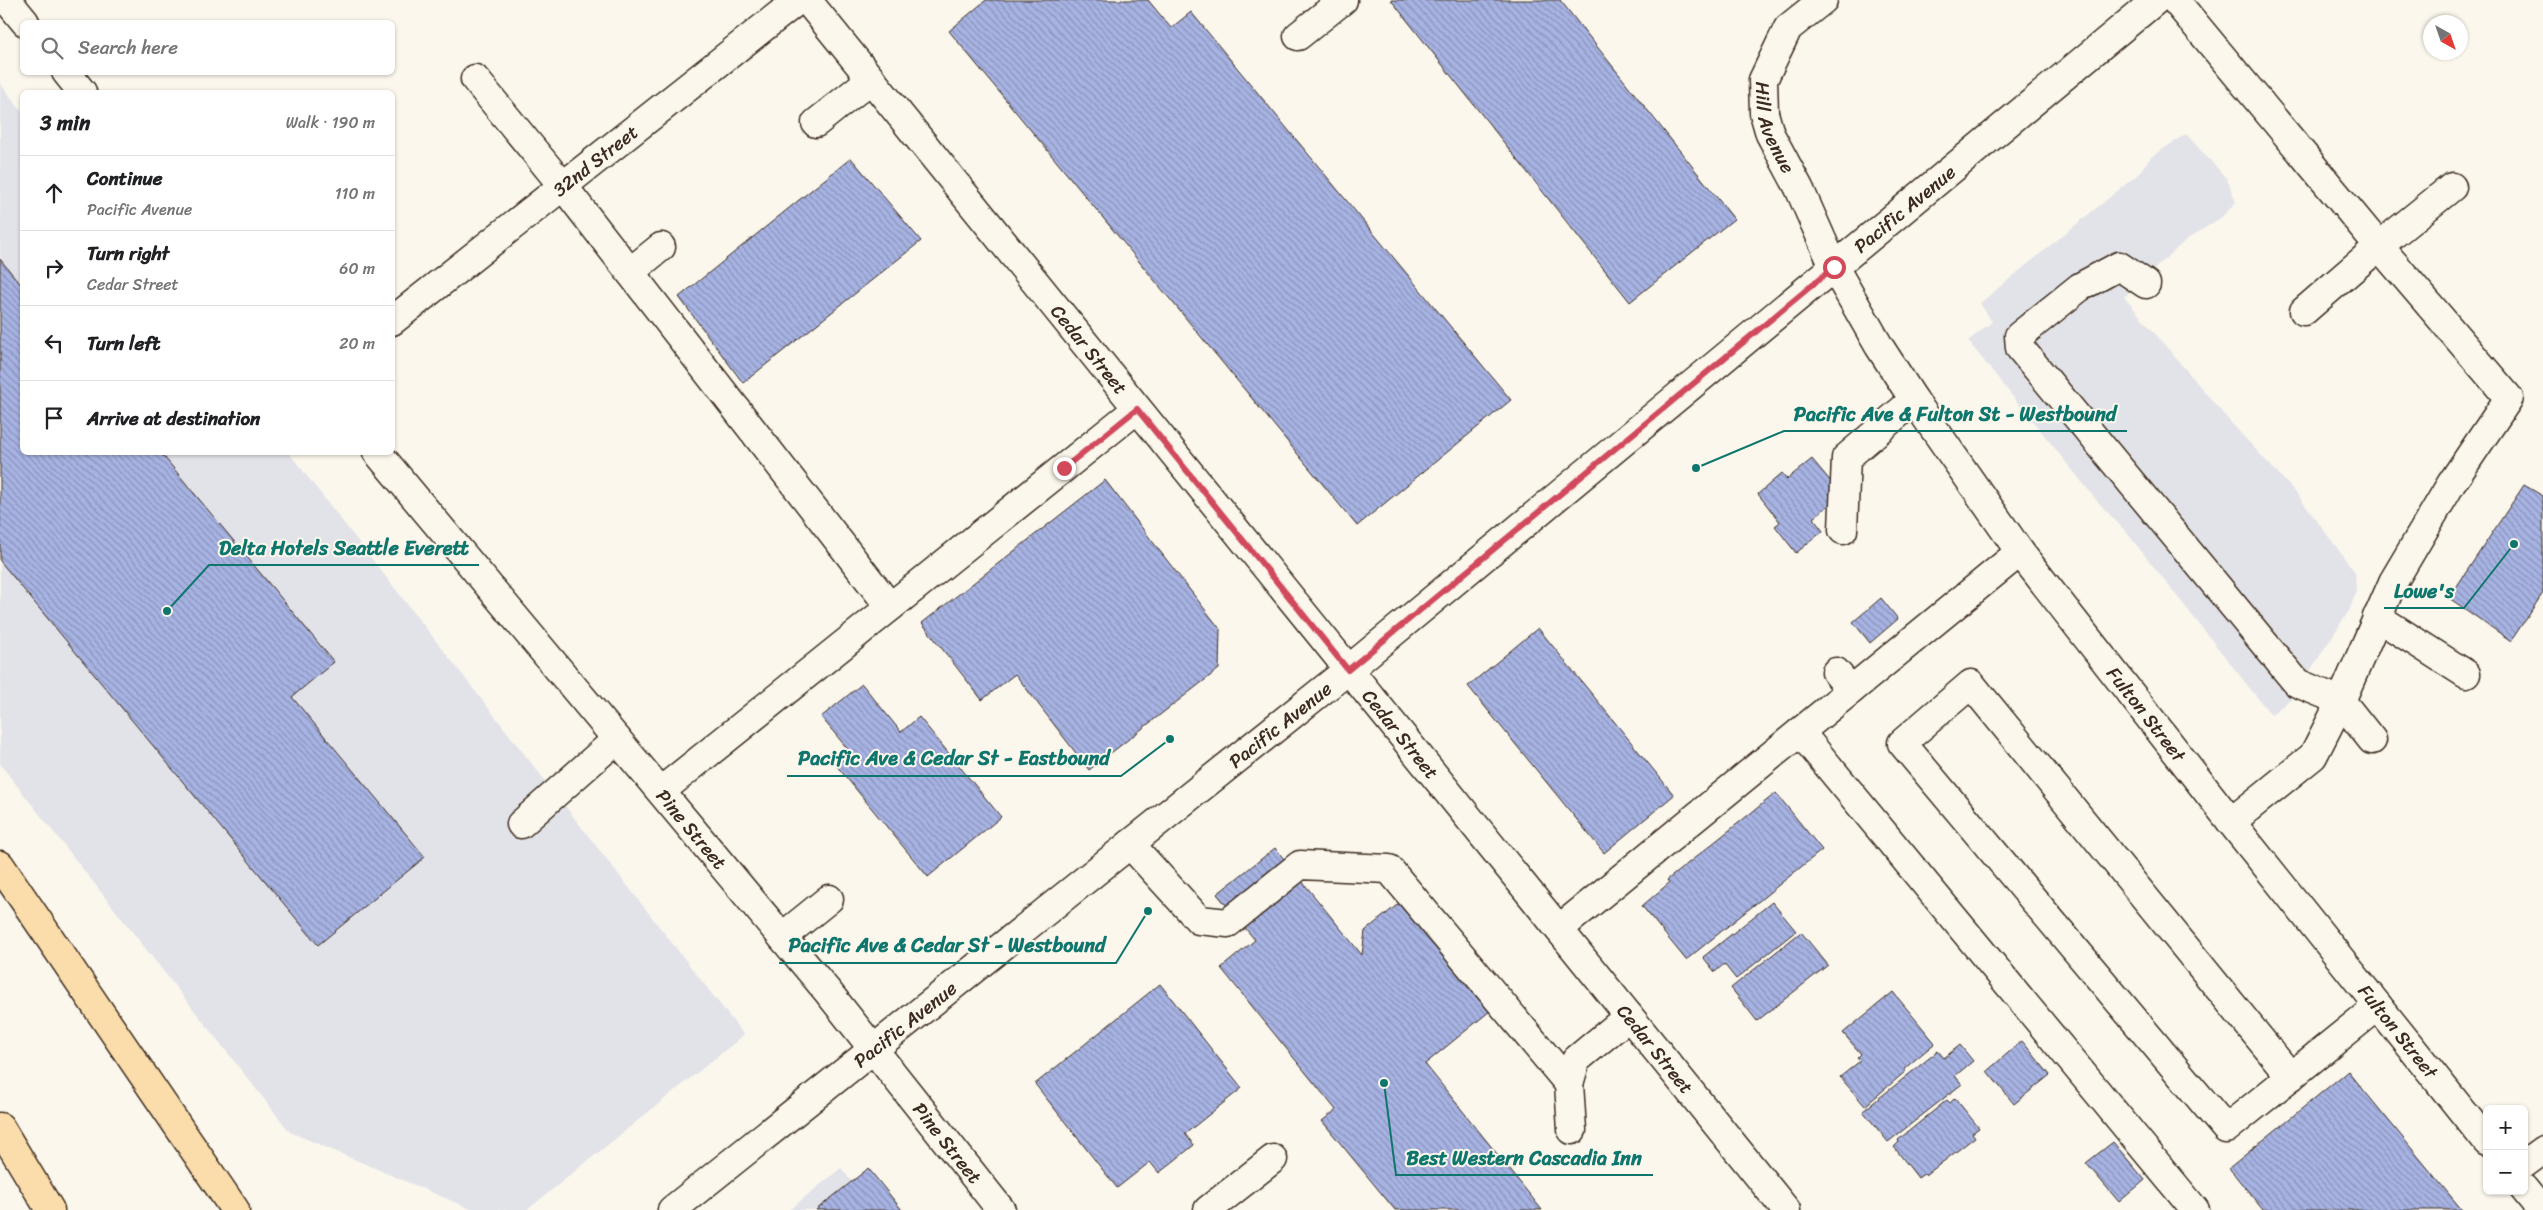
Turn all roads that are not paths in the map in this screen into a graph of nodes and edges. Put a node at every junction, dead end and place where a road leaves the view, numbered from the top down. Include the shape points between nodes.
1 (7, 0) edge
2 (798, 0) edge
3 (807, 0) edge
4 (1343, 0) edge
5 (1823, 0) edge
6 (2156, 0) edge
7 (2175, 0) edge
8 (23, 20) edge
9 (1298, 36) dead end
10 (68, 75) edge
11 (871, 78) junction
12 (475, 79) dead end
13 (80, 90) edge
14 (816, 123) dead end
15 (563, 186) junction
16 (2452, 187) dead end
17 (2379, 246) junction
18 (661, 247) dead end
19 (1834, 267) junction
20 (630, 272) junction
21 (2146, 284) dead end
22 (2304, 311) dead end
23 (395, 319) edge
24 (1914, 400) junction
25 (1137, 409) junction
26 (380, 455) edge
27 (1844, 530) dead end
28 (2020, 552) junction
29 (890, 607) junction
30 (2377, 618) junction
31 (1348, 670) junction
32 (2466, 674) dead end
33 (2341, 701) junction
34 (1800, 732) junction
35 (617, 739) junction
36 (2372, 740) dead end
37 (661, 791) junction
38 (2231, 822) junction
39 (521, 824) dead end
40 (1130, 844) junction
41 (0, 865) edge
42 (829, 899) dead end
43 (1559, 929) junction
44 (782, 937) junction
45 (2378, 1006) junction
46 (1629, 1016) junction
47 (874, 1049) junction
48 (2291, 1077) junction
49 (1569, 1084) junction
50 (0, 1127) edge
51 (1572, 1130) dead end
52 (2483, 1137) edge
53 (2543, 1150) edge
54 (1273, 1159) dead end
55 (2528, 1161) edge
56 (2528, 1194) edge
57 (50, 1210) edge
58 (235, 1210) edge
59 (672, 1210) edge
60 (1002, 1210) edge
61 (1208, 1210) edge
62 (1786, 1210) edge
63 (2195, 1210) edge
64 (2541, 1210) edge

1 - 8 street
2 - 15 street, 32nd Street
3 - 11 street, Cedar Street
4 - 9 street
5 - 19 street, Hill Avenue via 1788,28 1763,80 1764,113 1770,134 1799,188
6 - 19 street, Pacific Avenue
7 - 17 street
10 - 13 street
11 - 14 street
11 - 25 street, Cedar Street
12 - 15 street
15 - 20 street
15 - 23 street, 32nd Street
16 - 17 street
17 - 22 street
17 - 30 street via 2509,398 2451,484 2392,582
18 - 20 street
19 - 24 street, Fulton Street
19 - 31 street, Pacific Avenue
20 - 29 street
21 - 33 street via 2119,266 2080,286 2047,312 2019,336 2020,348 2297,683
24 - 27 street via 1846,458
24 - 28 street, Fulton Street
25 - 29 street
25 - 31 street, Cedar Street
26 - 35 street, Pine Street
28 - 34 street via 1843,681
28 - 38 street, Fulton Street
29 - 37 street
30 - 32 street
30 - 33 street
31 - 40 street, Pacific Avenue
31 - 43 street, Cedar Street
33 - 36 street
33 - 38 street via 2313,756
34 - 43 street
34 - 63 street
35 - 37 street, Pine Street
35 - 39 street
37 - 44 street, Pine Street
38 - 45 street, Fulton Street
40 - 47 street, Pacific Avenue
40 - 49 street via 1199,920 1228,923 1300,865 1389,869
41 - 58 highway
42 - 44 street
43 - 46 street, Cedar Street
44 - 47 street, Pine Street
45 - 48 street
45 - 52 street, Fulton Street
46 - 49 street via 1576,1060
46 - 62 street, Cedar Street
47 - 59 street, Pacific Avenue
47 - 60 street, Pine Street
48 - 48 street via 2226,1129 1902,743 1972,684
49 - 51 street
50 - 57 highway
53 - 55 street
54 - 61 street
56 - 64 street

